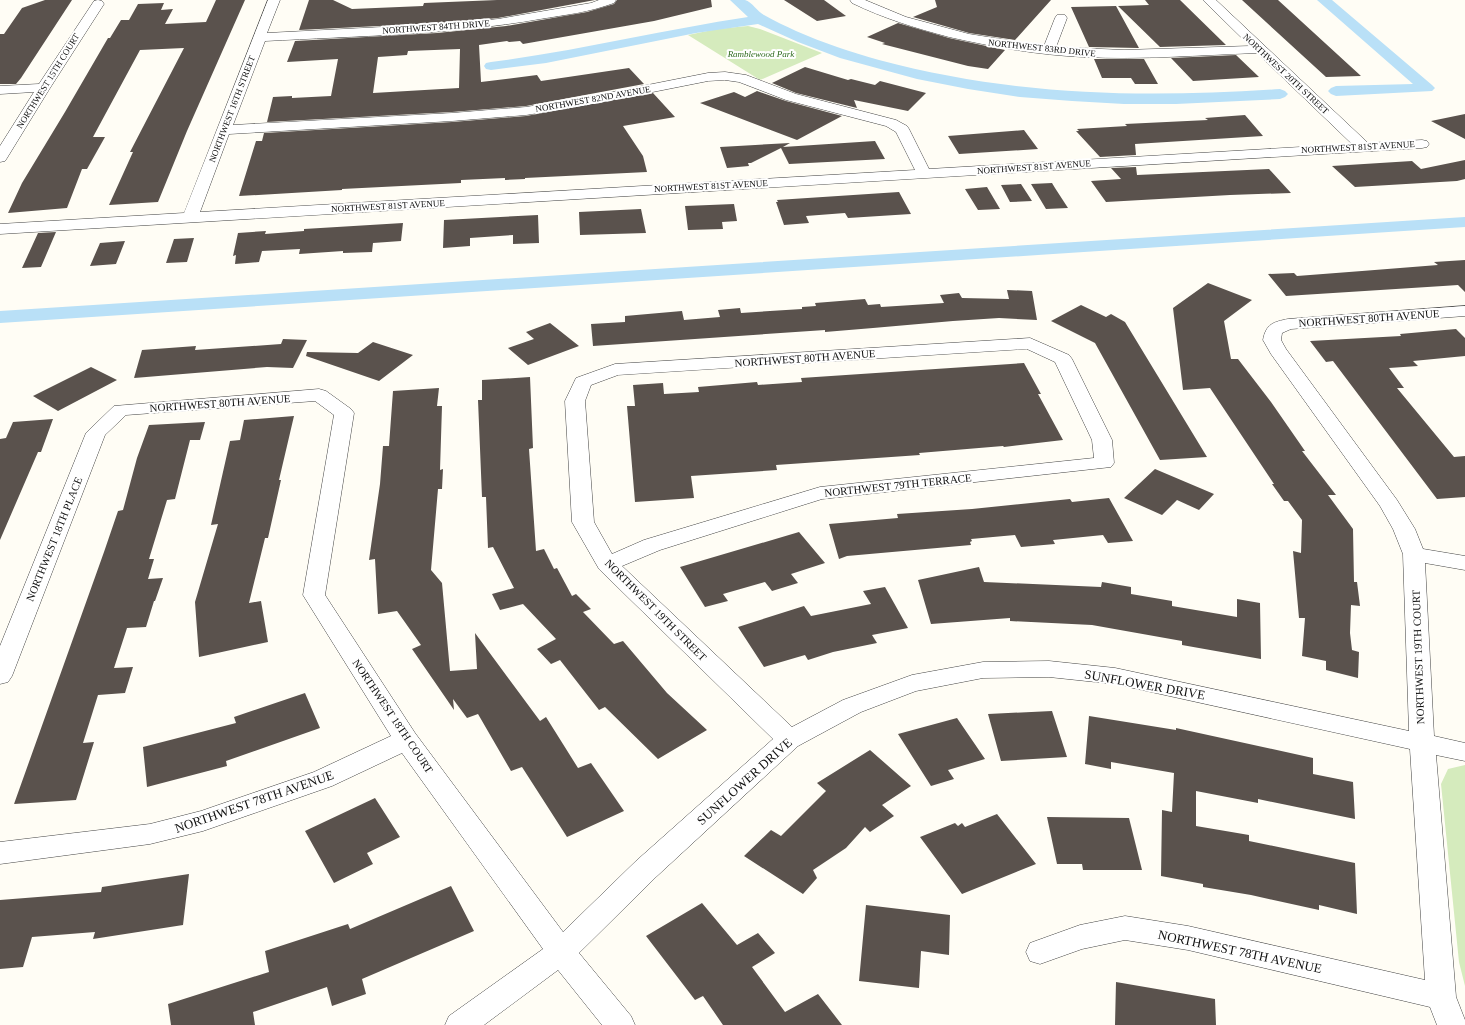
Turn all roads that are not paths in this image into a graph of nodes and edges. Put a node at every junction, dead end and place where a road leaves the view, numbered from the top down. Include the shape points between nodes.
1 (274, 0) edge
2 (610, 0) edge
3 (856, 0) edge
4 (1209, 0) edge
5 (98, 4) dead end
6 (1061, 18) dead end
7 (261, 37) junction
8 (1259, 49) junction
9 (1049, 50) junction
10 (43, 88) junction
11 (0, 90) edge
12 (224, 130) junction
13 (1422, 144) dead end
14 (1364, 147) junction
15 (0, 158) edge
16 (924, 174) junction
17 (190, 217) junction
18 (0, 229) edge
19 (1465, 311) edge
20 (1274, 330) joint
21 (583, 382) joint
22 (319, 395) joint
23 (121, 410) joint
24 (1104, 463) joint
25 (1414, 554) junction
26 (1465, 562) edge
27 (607, 564) junction
28 (0, 676) edge
29 (789, 739) junction
30 (406, 740) junction
31 (1422, 743) junction
32 (1465, 752) edge
33 (0, 853) edge
34 (562, 952) junction
35 (1040, 952) dead end
36 (1441, 997) junction
37 (460, 1025) edge
38 (620, 1025) edge
39 (1452, 1025) edge

1 - 7 street, NORTHWEST 16TH STREET
2 - 7 street, NORTHWEST 84TH DRIVE via 594,6 498,23
3 - 9 street, NORTHWEST 83RD DRIVE via 899,19 934,30 974,39
4 - 8 street, NORTHWEST 20TH STREET
5 - 10 street, NORTHWEST 15TH COURT
6 - 9 street
7 - 12 street, NORTHWEST 16TH STREET
8 - 9 street, NORTHWEST 83RD DRIVE via 1106,54
8 - 14 street, NORTHWEST 20TH STREET
10 - 11 street
10 - 15 street, NORTHWEST 15TH COURT
12 - 16 street, NORTHWEST 82ND AVENUE via 526,111 725,76 740,78 791,97 897,126 902,129
12 - 17 street, NORTHWEST 16TH STREET
13 - 14 street, NORTHWEST 81ST AVENUE
14 - 16 street, NORTHWEST 81ST AVENUE
16 - 17 street, NORTHWEST 81ST AVENUE
17 - 18 street, NORTHWEST 81ST AVENUE
19 - 20 street, NORTHWEST 80TH AVENUE via 1288,324
20 - 25 street, NORTHWEST 19TH COURT via 1272,340 1277,350 1390,505 1404,529
21 - 24 street, NORTHWEST 80TH AVENUE via 615,370 1030,343 1063,359 1102,440
21 - 27 street, NORTHWEST 19TH STREET via 576,401 584,522
22 - 23 street, NORTHWEST 80TH AVENUE
22 - 30 street, NORTHWEST 18TH COURT via 344,413 314,594
23 - 28 street, NORTHWEST 18TH PLACE via 96,433
24 - 27 street, NORTHWEST 79TH TERRACE via 820,493 652,545
25 - 26 street
25 - 31 street, NORTHWEST 19TH COURT
27 - 29 street, NORTHWEST 19TH STREET
29 - 31 street, SUNFLOWER DRIVE via 852,706 912,683 983,670 1049,669 1115,676
29 - 34 street, SUNFLOWER DRIVE via 646,869
30 - 33 street, NORTHWEST 78TH AVENUE via 323,779 204,821 150,834
30 - 34 street, NORTHWEST 18TH COURT
31 - 32 street, SUNFLOWER DRIVE
31 - 36 street, NORTHWEST 19TH COURT
34 - 37 street, SUNFLOWER DRIVE
34 - 38 street, NORTHWEST 18TH COURT
35 - 36 street, NORTHWEST 78TH AVENUE via 1080,937 1125,928 1188,938
36 - 39 street, NORTHWEST 19TH COURT

